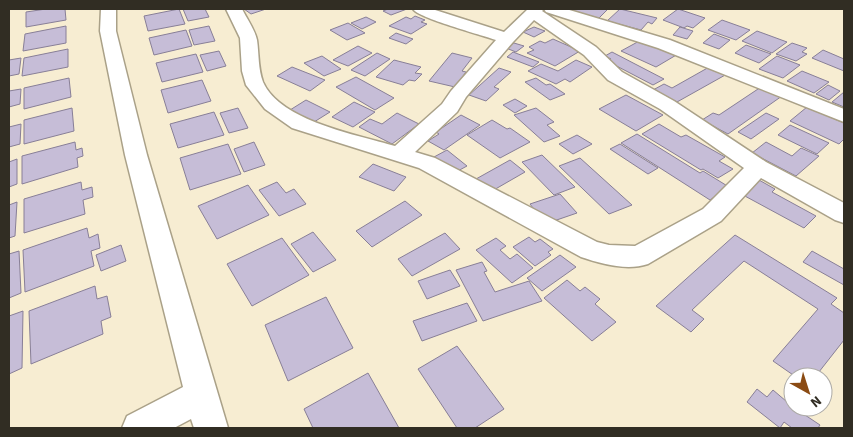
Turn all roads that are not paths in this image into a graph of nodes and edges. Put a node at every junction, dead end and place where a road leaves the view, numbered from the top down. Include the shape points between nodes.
1 (108, 9) edge
2 (234, 9) edge
3 (420, 9) edge
4 (540, 10) edge
5 (506, 38) junction
6 (844, 116) edge
7 (400, 154) junction
8 (758, 167) junction
9 (844, 214) edge
10 (201, 396) junction
11 (139, 428) edge
12 (211, 428) edge

1 - 10 street via 108,32 136,155
2 - 7 street via 248,38 250,71 255,84 272,104 299,124
3 - 5 street
4 - 5 street
4 - 6 street via 664,44
4 - 8 street via 615,76 667,105
5 - 7 street via 450,108
7 - 8 street via 427,163 590,250 639,257 712,215
8 - 9 street
10 - 11 street
10 - 12 street

